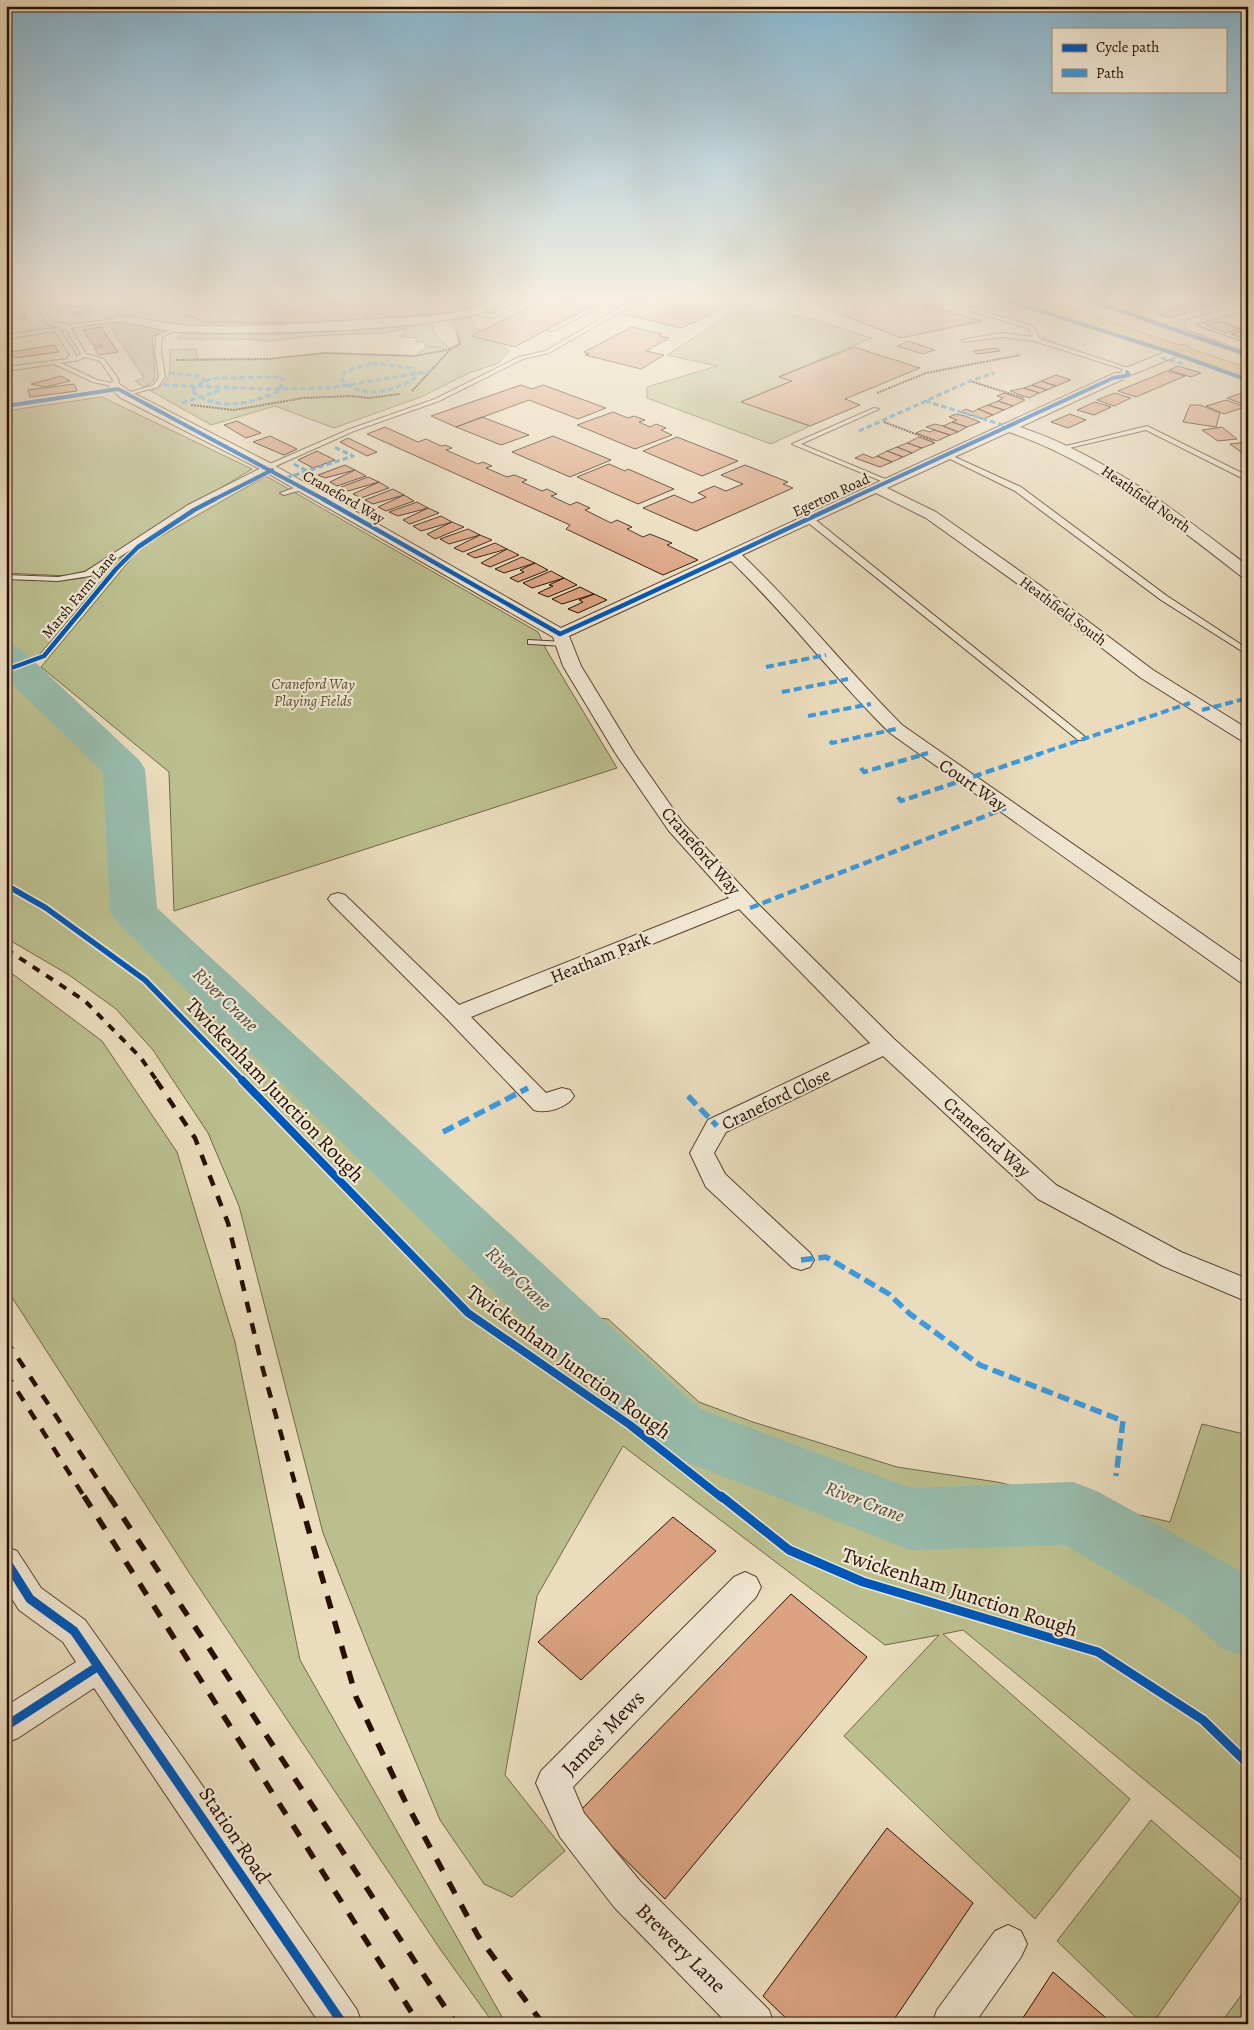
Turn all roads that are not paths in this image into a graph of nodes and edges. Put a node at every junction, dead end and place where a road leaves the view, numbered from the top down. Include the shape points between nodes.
1 (129, 395) edge
2 (448, 395) edge
3 (1078, 395) edge
4 (876, 409) dead end
5 (1008, 427) junction
6 (808, 428) dead end
7 (821, 432) junction
8 (1065, 447) junction
9 (952, 453) junction
10 (267, 468) junction
11 (1248, 479) edge
12 (882, 485) junction
13 (302, 487) junction
14 (284, 494) dead end
15 (809, 519) junction
16 (732, 554) junction
17 (1248, 574) edge
18 (6, 577) edge
19 (562, 639) junction
20 (531, 642) dead end
21 (1248, 654) edge
22 (1248, 737) edge
23 (1081, 738) dead end
24 (338, 899) dead end
25 (742, 900) junction
26 (1248, 977) edge
27 (456, 1015) junction
28 (886, 1045) junction
29 (562, 1096) dead end
30 (801, 1260) dead end
31 (1248, 1291) edge
32 (6, 1561) edge
33 (745, 1587) dead end
34 (98, 1667) junction
35 (6, 1726) edge
36 (627, 1894) joint
37 (1008, 1944) dead end
38 (340, 2023) edge
39 (755, 2024) edge
40 (951, 2024) edge

1 - 10 street, Craneford Way
2 - 10 lane via 352,430
3 - 5 street, Egerton Road
4 - 7 lane
5 - 8 street, Heathfield North
5 - 9 street, Egerton Road
6 - 7 lane
7 - 12 lane via 794,444
8 - 11 lane via 1147,428
8 - 17 street, Heathfield North via 1117,475
9 - 12 street, Egerton Road
9 - 21 lane via 1018,489 1164,598
10 - 13 street, Craneford Way
10 - 18 lane via 191,507 87,574 58,578
12 - 15 street, Egerton Road
12 - 22 street, Heathfield South via 931,515 1035,589 1147,674
13 - 14 lane
13 - 19 street, Craneford Way
15 - 16 street, Egerton Road
15 - 23 lane
16 - 19 street, Egerton Road
16 - 26 street, Court Way via 773,592 842,673 896,729
19 - 20 lane
19 - 25 street, Craneford Way via 572,666 625,754 676,827
24 - 27 street
25 - 27 street, Heatham Park
25 - 28 street, Craneford Way
27 - 29 street via 542,1104
28 - 30 street, Craneford Close via 717,1126 702,1153 715,1180
28 - 31 street, Craneford Way via 1047,1192 1172,1259
32 - 34 street, Station Road via 30,1600 74,1631
33 - 36 street, James' Mews via 553,1783 572,1825
34 - 35 street
34 - 38 street, Station Road via 174,1774
36 - 39 street, Brewery Lane
37 - 40 street

